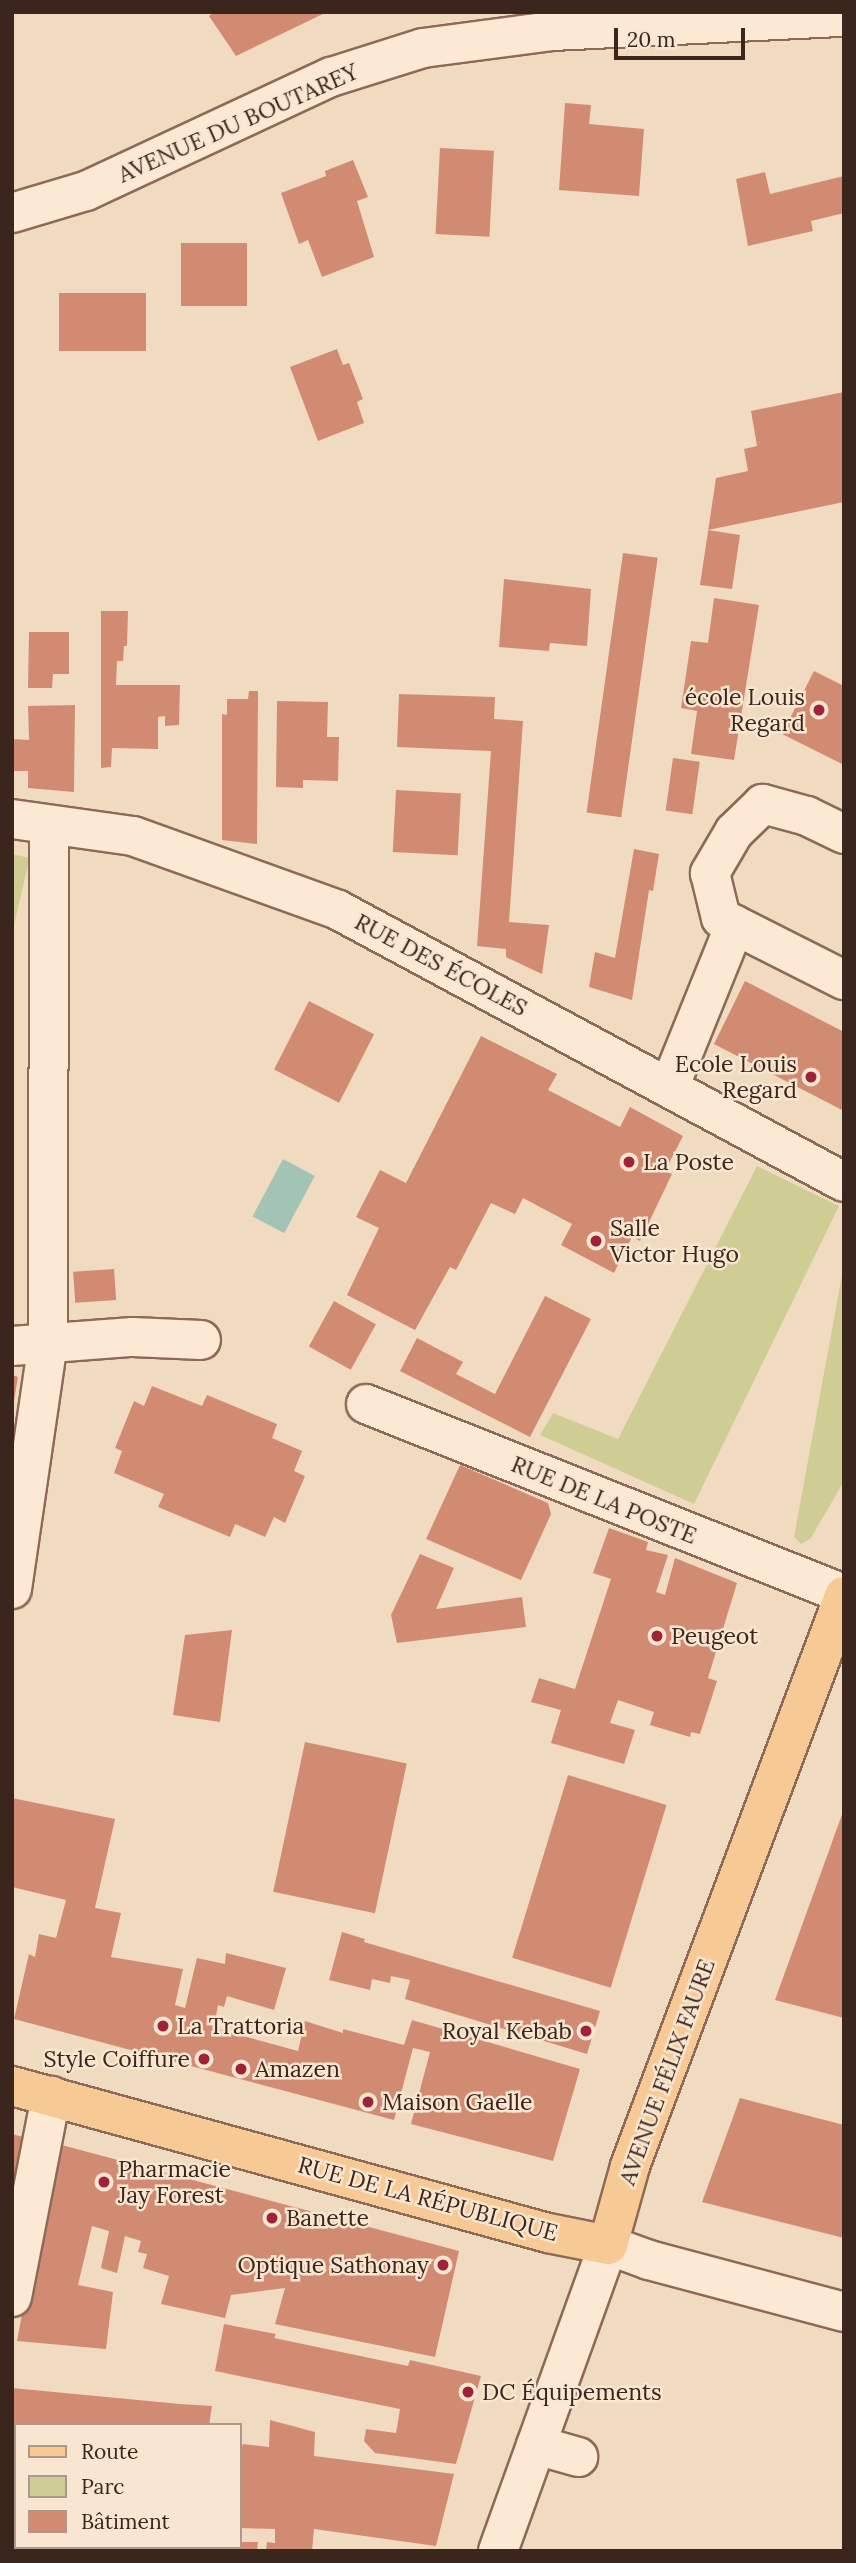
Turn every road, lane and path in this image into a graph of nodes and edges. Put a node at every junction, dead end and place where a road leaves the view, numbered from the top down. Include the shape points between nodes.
1 (844, 17) edge
2 (12, 213) edge
3 (31, 823) edge
4 (844, 835) edge
5 (735, 925) junction
6 (844, 979) edge
7 (669, 1088) junction
8 (844, 1182) edge
9 (201, 1340) dead end
10 (30, 1344) edge
11 (366, 1404) dead end
12 (12, 1589) edge
13 (844, 1595) edge
14 (12, 2086) edge
15 (51, 2096) junction
16 (608, 2245) junction
17 (12, 2297) edge
18 (844, 2312) edge
19 (536, 2445) junction
20 (578, 2457) dead end
21 (498, 2551) edge

1 - 2 street, AVENUE DU BOUTAREY via 553,31 423,48 331,77 86,191
3 - 7 street, RUE DES ÉCOLES via 133,836 338,910
3 - 10 street
4 - 5 street via 807,816 762,804 734,832 710,873 721,918
5 - 6 street
5 - 7 street
7 - 8 street, RUE DES ÉCOLES
9 - 10 street via 133,1337
10 - 12 street
11 - 13 street, RUE DE LA POSTE
13 - 16 main road, AVENUE FÉLIX FAURE via 635,2153
14 - 15 main road, RUE DE LA RÉPUBLIQUE
15 - 16 main road, RUE DE LA RÉPUBLIQUE via 548,2233
15 - 17 street
16 - 18 street, RUE DE LA RÉPUBLIQUE
16 - 19 street, AVENUE FÉLIX FAURE
19 - 20 street
19 - 21 street, AVENUE FÉLIX FAURE

